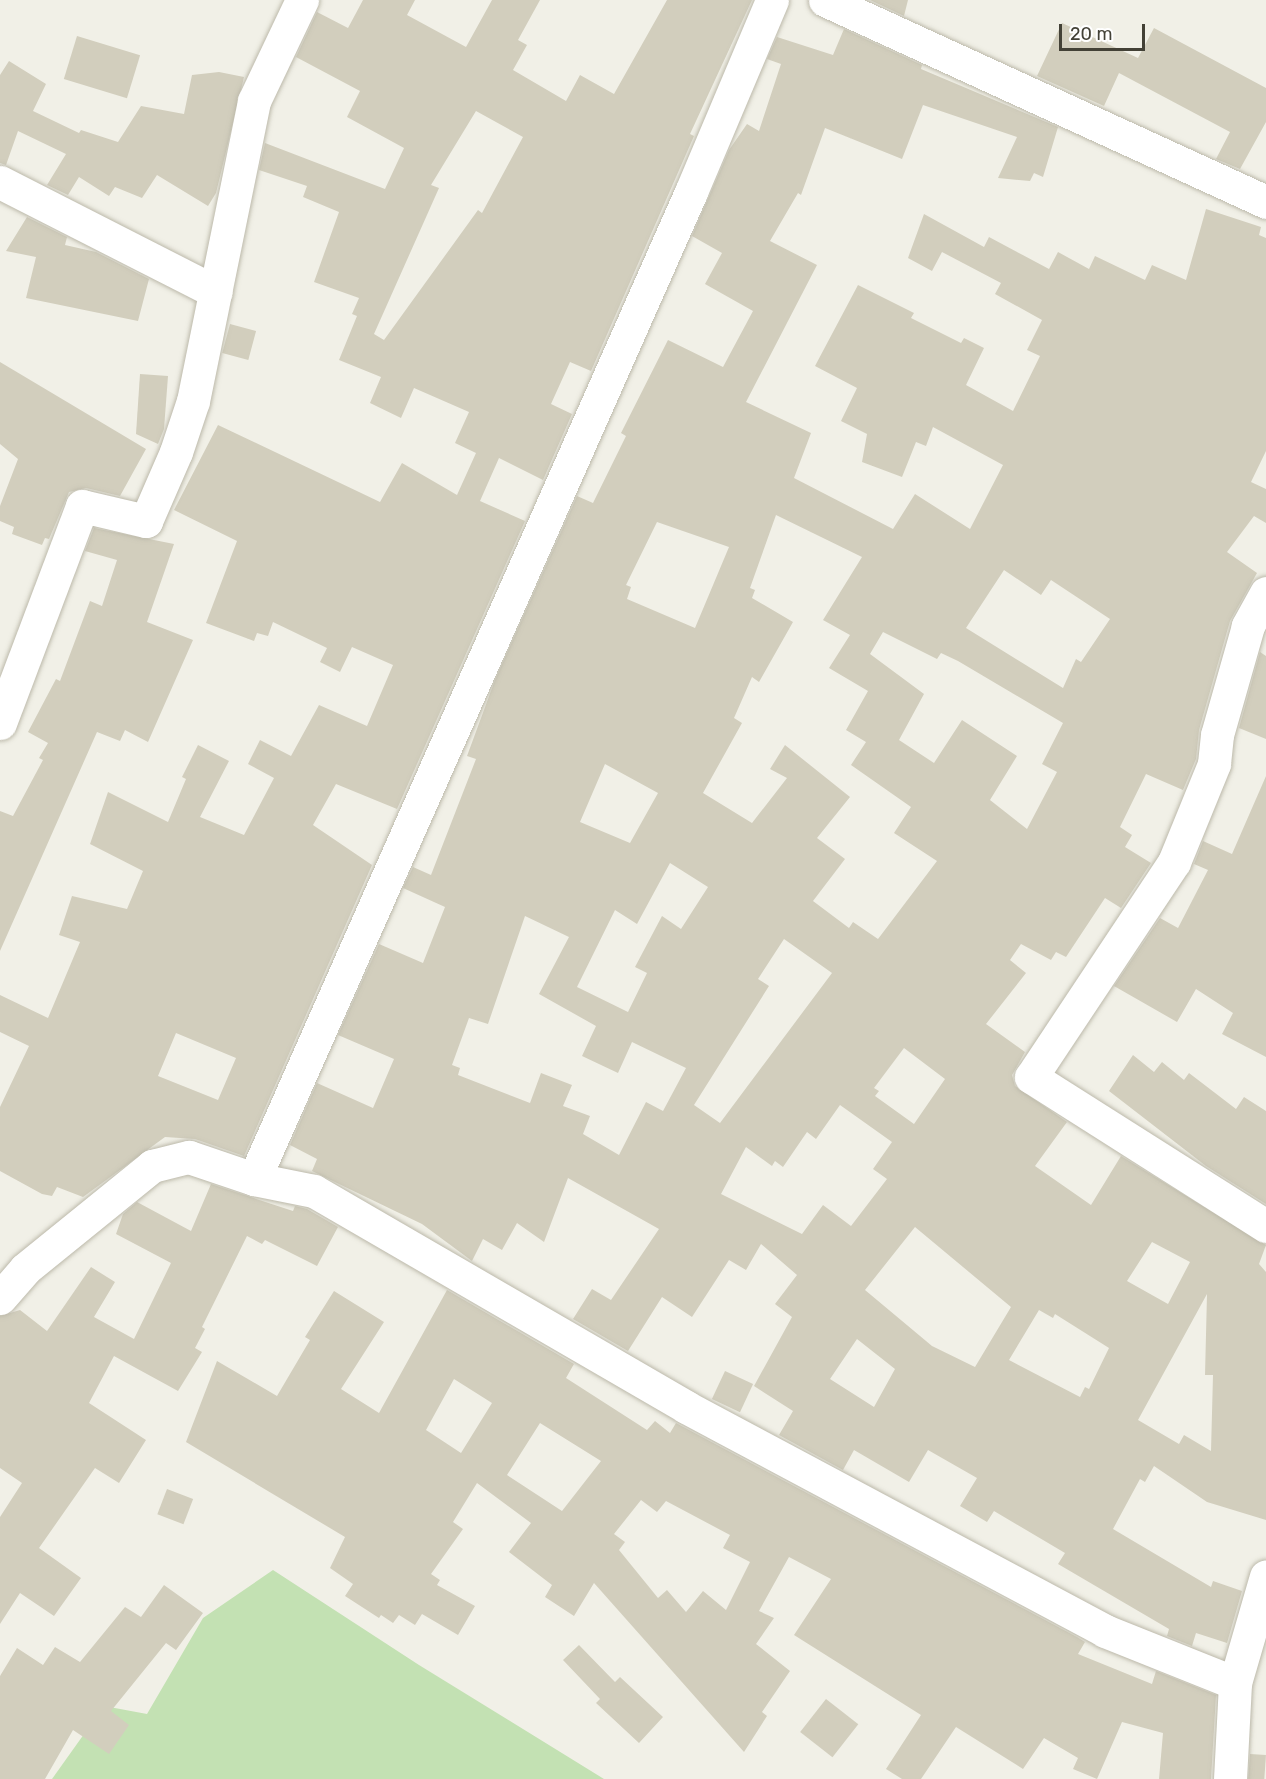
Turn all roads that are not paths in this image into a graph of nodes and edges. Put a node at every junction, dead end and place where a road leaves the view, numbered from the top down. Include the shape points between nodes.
1 (302, 0) edge
2 (772, 0) edge
3 (825, 0) edge
4 (0, 182) edge
5 (1266, 202) edge
6 (216, 292) junction
7 (1266, 593) edge
8 (0, 723) edge
9 (254, 1179) junction
10 (1266, 1226) edge
11 (0, 1298) edge
12 (1266, 1576) edge
13 (1235, 1683) junction
14 (1230, 1779) edge

1 - 6 street via 254,101
2 - 9 street via 691,192
3 - 5 street
4 - 6 street
6 - 8 street via 193,401 146,521 82,506
7 - 10 street via 1248,626 1217,735 1214,764 1174,862 1031,1077
9 - 11 street via 189,1157 152,1166 25,1269
9 - 13 street via 314,1191 686,1407 1105,1631
12 - 13 street
13 - 14 street

